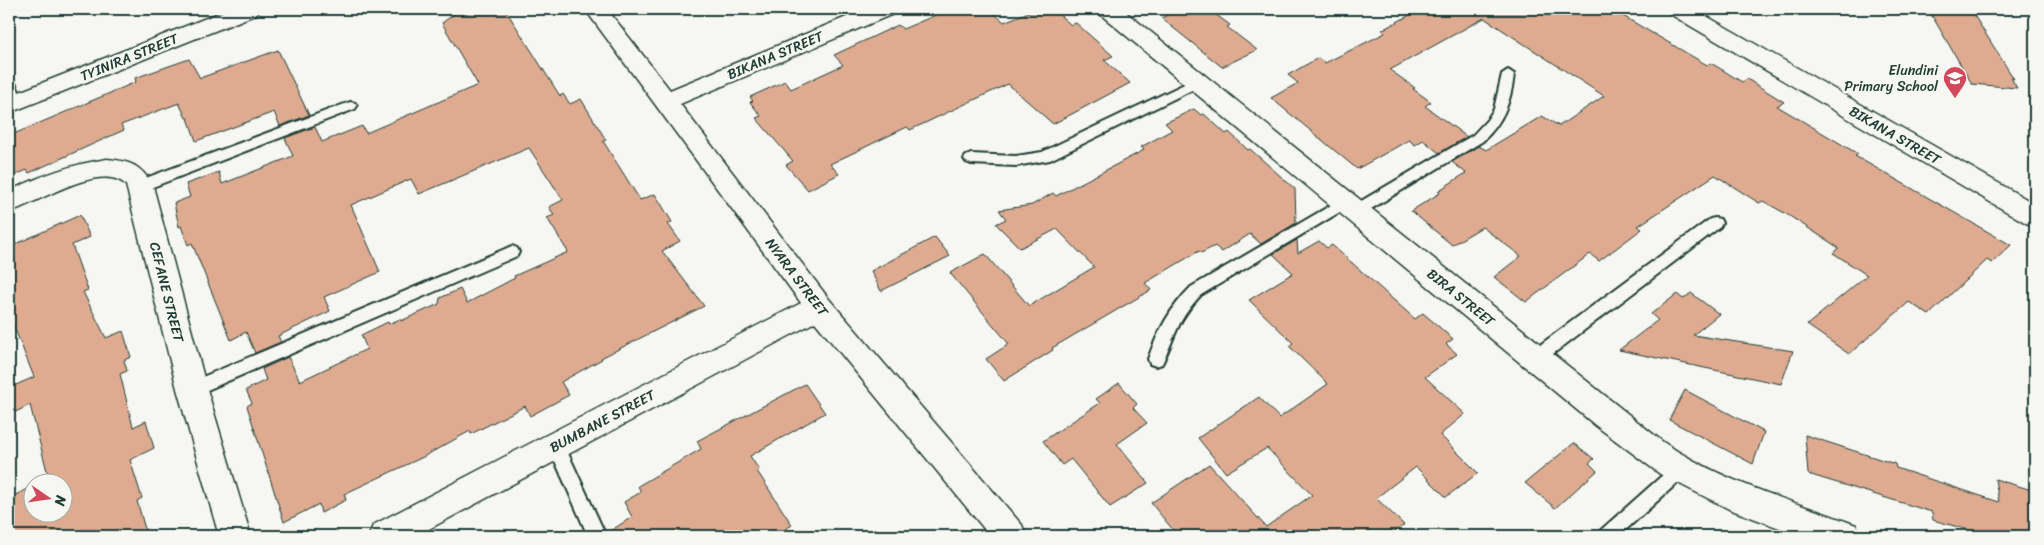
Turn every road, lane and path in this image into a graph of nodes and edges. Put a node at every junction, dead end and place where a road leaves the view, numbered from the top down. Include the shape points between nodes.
1 (217, 9) edge
2 (249, 9) edge
3 (596, 9) edge
4 (1108, 9) edge
5 (1678, 9) edge
6 (880, 10) edge
7 (1508, 74) dead end
8 (1198, 81) junction
9 (11, 95) edge
10 (666, 101) junction
11 (350, 106) dead end
12 (971, 158) dead end
13 (140, 186) junction
14 (9, 202) edge
15 (1351, 207) junction
16 (2035, 216) edge
17 (1715, 223) dead end
18 (512, 252) dead end
19 (819, 307) junction
20 (1156, 358) dead end
21 (1535, 358) junction
22 (192, 389) junction
23 (556, 445) junction
24 (1680, 470) junction
25 (235, 536) edge
26 (386, 536) edge
27 (597, 536) edge
28 (1010, 536) edge
29 (1607, 536) edge
30 (1844, 536) edge

1 - 9 street, TYINIRA STREET
2 - 9 street, TYINIRA STREET
3 - 10 street, NYARA STREET
4 - 8 street, BIRA STREET
5 - 16 street, BIKANA STREET
6 - 10 street, BIKANA STREET
7 - 15 lane via 1502,109 1489,129
8 - 12 lane via 1045,157 1016,162
8 - 15 street, BIRA STREET
10 - 19 street, NYARA STREET
11 - 13 lane
13 - 14 street via 132,175 116,169 90,170
13 - 22 street, CEFANE STREET
15 - 20 lane via 1196,291 1171,320
15 - 21 street, BIRA STREET
17 - 21 lane
18 - 22 lane
19 - 23 street, BUMBANE STREET
19 - 28 street, NYARA STREET
21 - 24 street, BIRA STREET
22 - 25 street, CEFANE STREET
23 - 26 street, BUMBANE STREET
23 - 27 lane
24 - 29 lane
24 - 30 street, BIRA STREET via 1736,496

